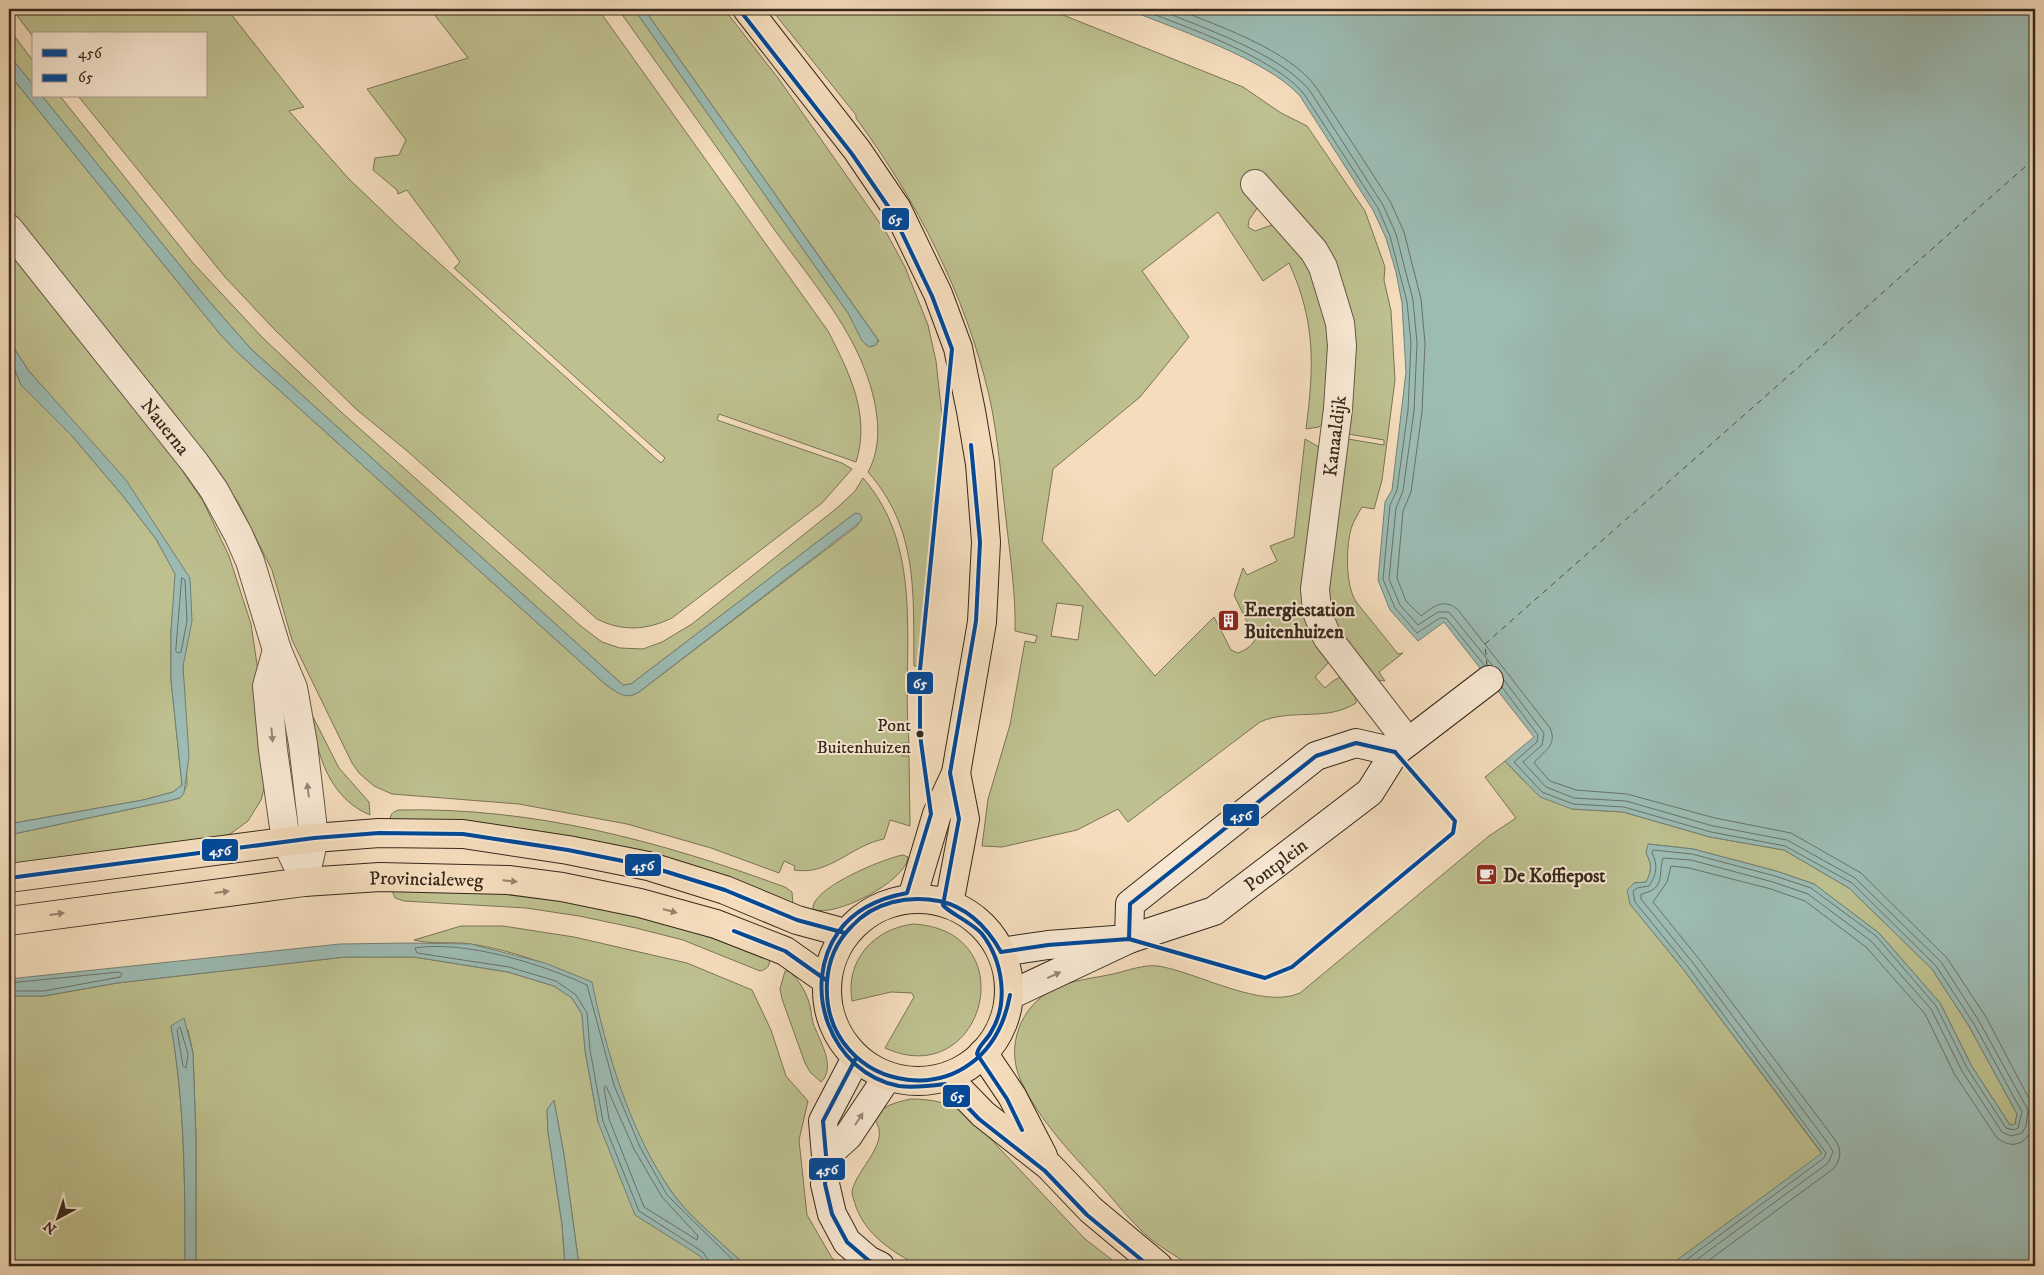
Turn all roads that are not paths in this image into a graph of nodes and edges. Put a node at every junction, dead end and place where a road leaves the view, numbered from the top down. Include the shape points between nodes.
1 (747, 9) edge
2 (1255, 184) dead end
3 (9, 229) edge
4 (277, 650) junction
5 (1489, 680) dead end
6 (1401, 747) junction
7 (956, 773) junction
8 (314, 838) junction
9 (286, 841) junction
10 (9, 878) edge
11 (304, 882) junction
12 (912, 898) junction
13 (949, 904) junction
14 (9, 921) edge
15 (845, 933) junction
16 (1129, 940) junction
17 (1001, 952) junction
18 (826, 980) junction
19 (1010, 994) junction
20 (983, 1053) junction
21 (856, 1058) junction
22 (888, 1076) junction
23 (947, 1077) junction
24 (827, 1155) junction
25 (1049, 1166) junction
26 (880, 1266) edge
27 (1158, 1266) edge

1 - 7 main road via 857,150 897,209 938,294 958,348 980,464 986,542 982,622
2 - 6 street, Kanaaldijk via 1314,251 1326,275 1340,323 1342,346 1338,409 1315,589 1317,612 1327,637 1373,698
3 - 4 street, Nauerna via 214,490 250,561
8 -> 4 street, Nauerna via 293,688
4 -> 9 street via 268,686
5 - 6 street, Pontplein
6 - 16 street, Pontplein via 1370,792 1214,911
6 - 16 street via 1356,743 1316,756 1130,904
7 - 12 main road via 937,814
7 - 13 main road via 965,818
8 - 9 main road
8 - 11 street, Nauerna
8 - 15 main road via 379,833 464,834 568,850 648,866 725,890 796,920
9 - 10 main road
9 - 11 street
14 -> 11 main road, Provincialeweg
11 -> 18 main road, Provincialeweg via 380,876 508,880 562,887 716,924 785,950
12 - 13 main road via 934,899
12 - 15 main road via 885,903 863,916
13 - 17 main road via 974,918 990,933
15 - 18 main road via 832,955
16 - 17 street, Pontplein via 1048,945
19 -> 16 street, Pontplein
17 - 19 main road
18 - 21 main road via 829,1014 844,1045
19 - 20 main road via 1003,1025
20 - 23 main road via 970,1065
20 - 25 main road via 1012,1096
21 - 22 main road
21 - 24 street via 823,1121
22 - 23 main road via 920,1082
24 -> 22 street via 848,1136
23 - 25 main road via 983,1114
24 - 26 street via 825,1184 832,1214 847,1242
25 - 27 main road via 1091,1210

